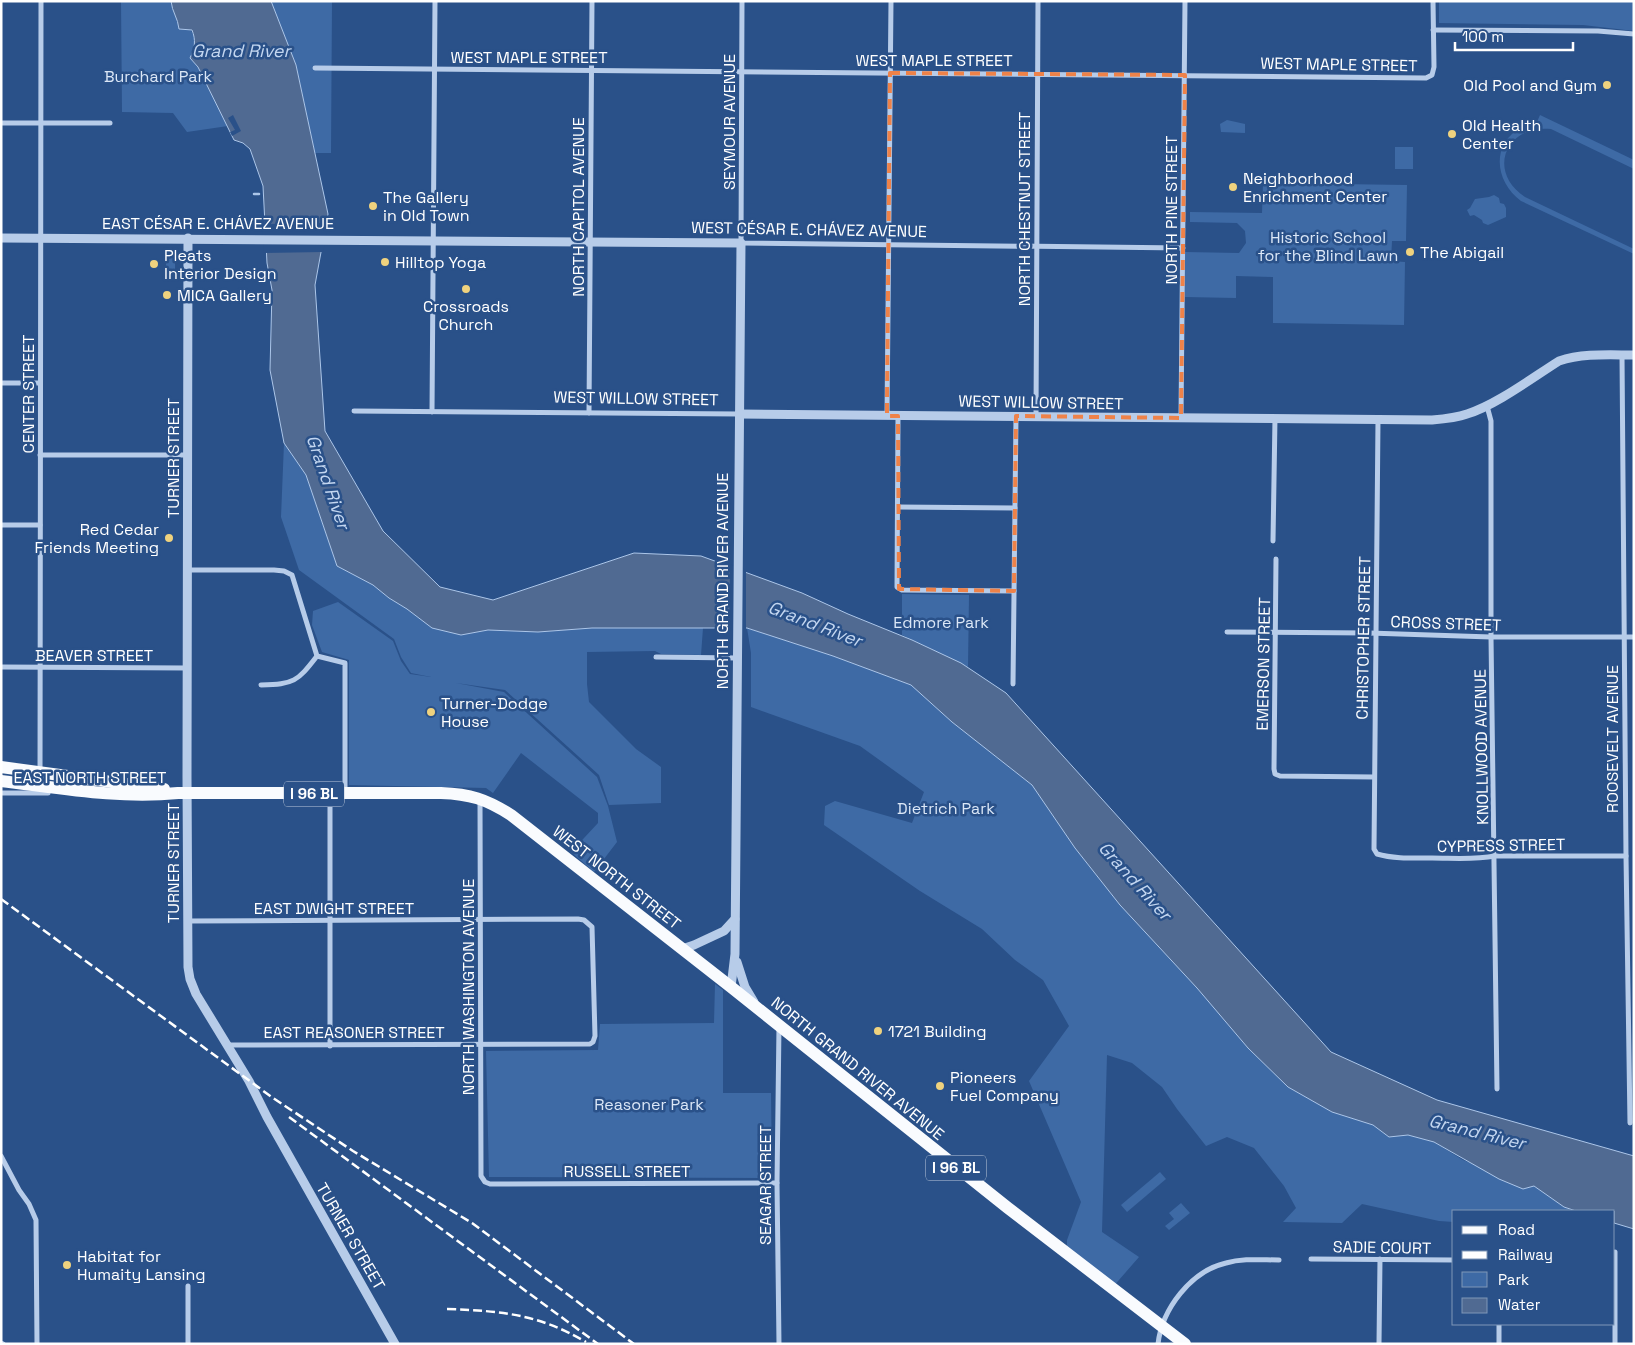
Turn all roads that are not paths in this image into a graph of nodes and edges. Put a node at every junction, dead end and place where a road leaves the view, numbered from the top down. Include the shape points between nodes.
1 (40, 1) edge
2 (435, 1) edge
3 (592, 1) edge
4 (742, 1) edge
5 (891, 1) edge
6 (1038, 1) edge
7 (1185, 1) edge
8 (1433, 1) edge
9 (1433, 30) junction
10 (1634, 34) edge
11 (315, 68) dead end
12 (435, 69) junction
13 (592, 70) junction
14 (742, 72) junction
15 (890, 72) junction
16 (1038, 74) junction
17 (1184, 75) junction
18 (1, 123) edge
19 (40, 123) junction
20 (110, 123) dead end
21 (1, 238) edge
22 (40, 238) junction
23 (188, 238) junction
24 (434, 241) junction
25 (590, 242) junction
26 (740, 243) junction
27 (888, 245) junction
28 (1036, 247) junction
29 (1183, 248) junction
30 (1622, 355) junction
31 (1634, 355) edge
32 (1, 383) edge
33 (40, 383) junction
34 (1488, 406) junction
35 (354, 411) dead end
36 (432, 412) junction
37 (589, 413) junction
38 (739, 414) junction
39 (887, 416) junction
40 (898, 416) junction
41 (1016, 416) junction
42 (1036, 417) junction
43 (1182, 418) junction
44 (1275, 418) junction
45 (1378, 420) junction
46 (40, 454) junction
47 (188, 455) junction
48 (898, 507) junction
49 (1015, 508) junction
50 (1, 525) edge
51 (40, 525) junction
52 (1273, 541) dead end
53 (1276, 559) dead end
54 (187, 570) junction
55 (1014, 591) junction
56 (1227, 632) dead end
57 (1275, 632) junction
58 (1376, 634) junction
59 (1491, 637) junction
60 (1624, 637) junction
61 (1634, 637) edge
62 (317, 656) junction
63 (656, 657) dead end
64 (737, 658) junction
65 (1, 667) edge
66 (40, 667) junction
67 (187, 668) junction
68 (1013, 684) dead end
69 (261, 685) dead end
70 (1, 767) edge
71 (1, 772) edge
72 (37, 772) junction
73 (1374, 777) junction
74 (1, 781) edge
75 (40, 786) junction
76 (86, 792) junction
77 (1, 793) edge
78 (183, 793) junction
79 (330, 793) junction
80 (345, 793) junction
81 (480, 798) junction
82 (1377, 854) joint
83 (1495, 856) junction
84 (1626, 856) junction
85 (735, 919) junction
86 (330, 920) junction
87 (480, 920) junction
88 (188, 921) junction
89 (682, 948) junction
90 (735, 954) junction
91 (731, 987) junction
92 (759, 1010) junction
93 (779, 1026) junction
94 (593, 1042) joint
95 (227, 1045) junction
96 (480, 1045) junction
97 (330, 1046) junction
98 (1497, 1088) dead end
99 (1630, 1123) dead end
100 (1, 1156) edge
101 (481, 1176) joint
102 (777, 1183) junction
103 (1311, 1259) dead end
104 (1380, 1259) junction
105 (1279, 1260) dead end
106 (1452, 1260) edge
107 (188, 1286) dead end
108 (1499, 1325) edge
109 (1614, 1325) edge
110 (1162, 1326) junction
111 (37, 1344) edge
112 (188, 1344) edge
113 (395, 1344) edge
114 (779, 1344) edge
115 (1158, 1344) edge
116 (1186, 1344) edge
117 (1379, 1344) edge
118 (1499, 1344) edge
119 (1614, 1344) edge

1 - 19 street, CENTER STREET
2 - 12 street
3 - 13 street, NORTH CAPITOL AVENUE
4 - 14 street, SEYMOUR AVENUE
5 - 15 street
6 - 16 street, NORTH CHESTNUT STREET
7 - 17 street, NORTH PINE STREET
8 - 9 street
9 - 10 street
9 - 17 street, WEST MAPLE STREET via 1434,67 1432,75 1426,78
11 - 12 street, WEST MAPLE STREET
12 - 13 street, WEST MAPLE STREET
12 - 24 street
13 - 14 street, WEST MAPLE STREET
13 - 25 street, NORTH CAPITOL AVENUE
14 - 15 street, WEST MAPLE STREET
14 - 26 street, SEYMOUR AVENUE
15 - 16 street, WEST MAPLE STREET
15 - 27 street
16 - 17 street, WEST MAPLE STREET
16 - 28 street, NORTH CHESTNUT STREET
17 - 29 street, NORTH PINE STREET
18 - 19 street
19 - 20 street
19 - 22 street, CENTER STREET
21 - 22 street, EAST CÉSAR E. CHÁVEZ AVENUE
22 - 23 street, EAST CÉSAR E. CHÁVEZ AVENUE
22 - 33 street, CENTER STREET
23 - 24 street, EAST CÉSAR E. CHÁVEZ AVENUE
23 - 47 street, TURNER STREET
24 - 25 street, WEST CÉSAR E. CHÁVEZ AVENUE
24 - 36 street
25 - 26 street, WEST CÉSAR E. CHÁVEZ AVENUE
25 - 37 street, NORTH CAPITOL AVENUE
26 - 27 street, WEST CÉSAR E. CHÁVEZ AVENUE
26 - 38 street, NORTH GRAND RIVER AVENUE
27 - 28 street, WEST CÉSAR E. CHÁVEZ AVENUE
27 - 39 street
28 - 29 street, WEST CÉSAR E. CHÁVEZ AVENUE
28 - 42 street, NORTH CHESTNUT STREET
29 - 43 street, NORTH PINE STREET
30 - 31 street, WEST WILLOW STREET
30 - 34 street, WEST WILLOW STREET via 1577,357 1559,362
30 - 60 street, ROOSEVELT AVENUE
32 - 33 street
33 - 46 street, CENTER STREET
34 - 45 street, WEST WILLOW STREET via 1454,418
34 - 59 street, KNOLLWOOD AVENUE via 1491,421
35 - 36 street, WEST WILLOW STREET
36 - 37 street, WEST WILLOW STREET
37 - 38 street, WEST WILLOW STREET
38 - 39 street, WEST WILLOW STREET
38 - 64 street, NORTH GRAND RIVER AVENUE
39 - 40 street, WEST WILLOW STREET
40 - 41 street, WEST WILLOW STREET
40 - 48 street
41 - 42 street, WEST WILLOW STREET
41 - 49 street
42 - 43 street, WEST WILLOW STREET
43 - 44 street, WEST WILLOW STREET
44 - 45 street, WEST WILLOW STREET
44 - 52 street
45 - 58 street, CHRISTOPHER STREET
46 - 47 street
46 - 51 street, CENTER STREET
47 - 54 street, TURNER STREET
48 - 49 street
48 - 55 street via 897,587 902,590
49 - 55 street
50 - 51 street
51 - 66 street, CENTER STREET
53 - 57 street, EMERSON STREET
54 - 62 street via 274,570 292,575
54 - 67 street, TURNER STREET
55 - 68 street
56 - 57 street, CROSS STREET
57 - 58 street, CROSS STREET
57 - 73 street, EMERSON STREET via 1275,774
58 - 59 street, CROSS STREET
58 - 73 street, CHRISTOPHER STREET
59 - 60 street, CROSS STREET
59 - 83 street, KNOLLWOOD AVENUE
60 - 61 street, CROSS STREET
60 - 84 street, ROOSEVELT AVENUE
62 - 69 street via 295,680 286,684
62 - 80 street via 345,663
63 - 64 street
64 - 85 street, NORTH GRAND RIVER AVENUE
65 - 66 street, BEAVER STREET
66 - 67 street, BEAVER STREET
66 - 72 street, CENTER STREET
67 - 78 street, TURNER STREET
70 - 72 main road, I 96 BL
71 - 72 main road
72 - 75 street, CENTER STREET
72 - 78 main road, EAST NORTH STREET / I 96 BL
73 - 82 street, CHRISTOPHER STREET via 1374,849
74 - 75 main road, I 96 BL
75 - 76 main road, I 96 BL
76 - 77 street, EAST NORTH STREET
76 - 78 main road, EAST NORTH STREET / I 96 BL
78 - 79 main road, EAST NORTH STREET / I 96 BL
78 - 88 street, TURNER STREET
79 - 80 main road, EAST NORTH STREET / I 96 BL
79 - 86 street
80 - 81 main road, EAST NORTH STREET / I 96 BL via 441,793
81 - 87 street, NORTH WASHINGTON AVENUE
81 - 89 main road, WEST NORTH STREET / I 96 BL via 510,815
82 - 83 street, CYPRESS STREET via 1407,858 1480,859
83 - 84 street, CYPRESS STREET
83 - 98 street, KNOLLWOOD AVENUE
84 - 99 street, ROOSEVELT AVENUE
85 - 89 street via 724,931
85 - 90 street, NORTH GRAND RIVER AVENUE
86 - 87 street, EAST DWIGHT STREET
86 - 88 street, EAST DWIGHT STREET
86 - 97 street
87 - 94 street, EAST DWIGHT STREET via 578,919 589,923 594,931
87 - 96 street, NORTH WASHINGTON AVENUE
88 - 95 street, TURNER STREET via 190,979
89 - 91 main road, WEST NORTH STREET / I 96 BL
90 - 91 street, NORTH GRAND RIVER AVENUE
90 - 92 street via 745,987
91 - 92 main road, NORTH GRAND RIVER AVENUE / I 96 BL
92 - 93 main road, NORTH GRAND RIVER AVENUE / I 96 BL
93 - 102 street, SEAGAR STREET
93 - 110 main road, NORTH GRAND RIVER AVENUE / I 96 BL
94 - 96 street, EAST REASONER STREET
95 - 97 street, EAST REASONER STREET
95 - 113 street, TURNER STREET
96 - 97 street, EAST REASONER STREET
96 - 101 street, NORTH WASHINGTON AVENUE
100 - 111 street via 36,1220
101 - 102 street, RUSSELL STREET via 490,1184
102 - 114 street, SEAGAR STREET
103 - 104 street, SADIE COURT
104 - 106 street, SADIE COURT
104 - 117 street
105 - 110 street via 1239,1260 1209,1269 1178,1296
107 - 112 street
108 - 118 street
109 - 119 street
110 - 115 street
110 - 116 main road, NORTH GRAND RIVER AVENUE / I 96 BL

